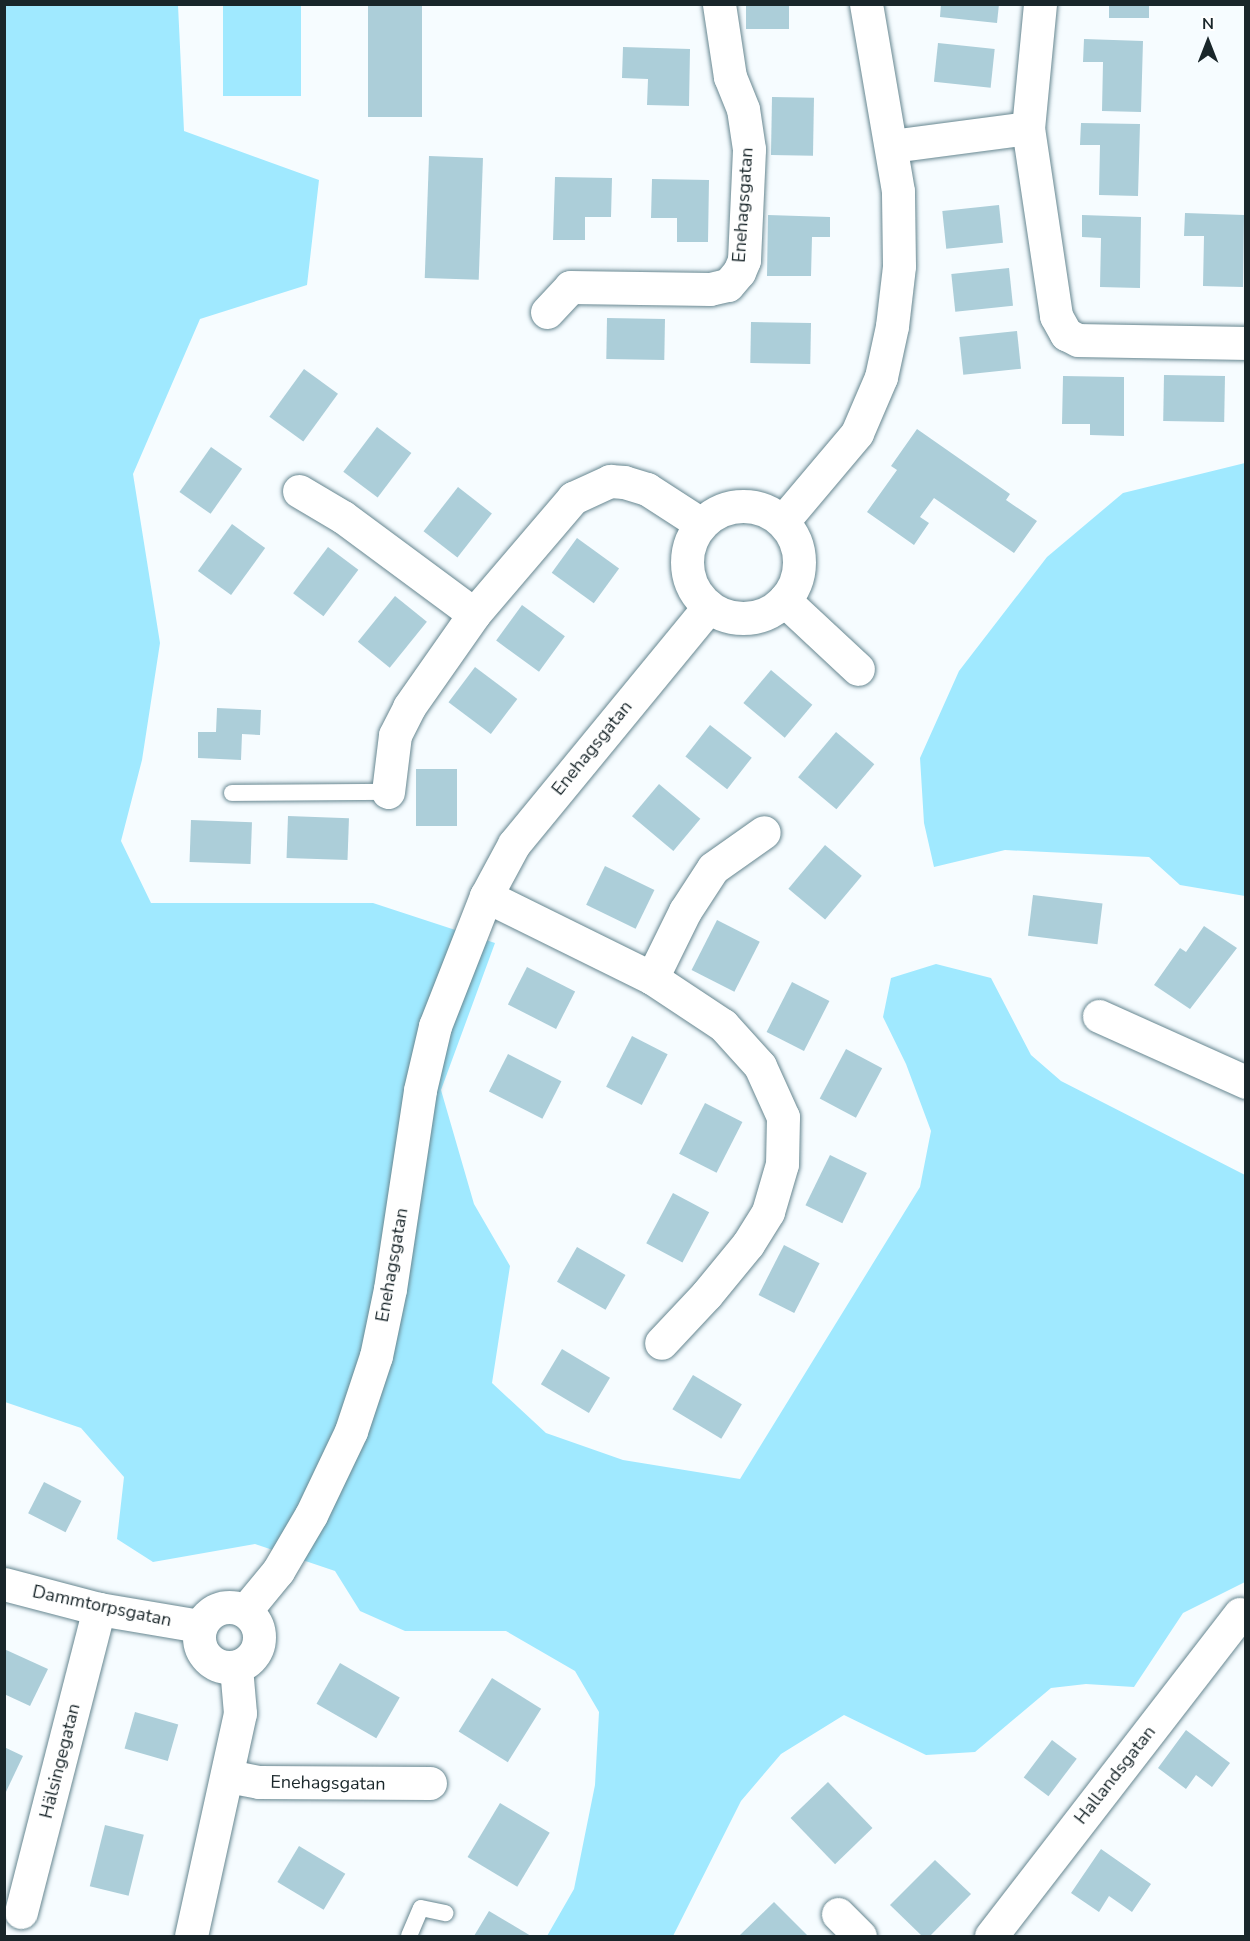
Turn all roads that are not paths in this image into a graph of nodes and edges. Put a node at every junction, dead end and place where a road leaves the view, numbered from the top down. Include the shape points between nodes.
1 (719, 4) edge
2 (866, 4) edge
3 (1040, 4) edge
4 (1028, 128) junction
5 (892, 146) junction
6 (547, 312) dead end
7 (1245, 343) edge
8 (299, 490) dead end
9 (783, 521) junction
10 (701, 524) junction
11 (784, 600) junction
12 (709, 607) junction
13 (474, 614) junction
14 (858, 669) dead end
15 (388, 792) joint
16 (232, 793) dead end
17 (764, 831) dead end
18 (486, 896) junction
19 (652, 978) junction
20 (1099, 1016) dead end
21 (1245, 1082) edge
22 (661, 1343) dead end
23 (4, 1584) edge
24 (99, 1609) junction
25 (245, 1611) junction
26 (1240, 1614) dead end
27 (200, 1626) junction
28 (236, 1667) junction
29 (228, 1776) junction
30 (430, 1783) dead end
31 (21, 1912) dead end
32 (445, 1913) dead end
33 (838, 1914) dead end
34 (191, 1936) edge
35 (409, 1936) edge
36 (860, 1936) edge
37 (991, 1936) edge

1 - 6 street, Enehagsgatan via 728,68 743,109 749,148 744,260 739,272 728,285 710,289 570,287
2 - 5 street
3 - 4 street
4 - 5 street
4 - 7 street via 1056,316 1066,334 1078,340
5 - 9 street via 898,191 899,266 881,376 857,433
8 - 13 street via 343,517
9 - 10 street via 766,510 736,505
9 - 11 street via 793,536 800,561 797,578
10 - 12 street via 690,541 686,562 695,592
10 - 13 street via 647,489 610,481 588,489 551,520
11 - 12 street via 767,613 748,618 728,616
11 - 14 street
12 - 18 street, Enehagsgatan via 514,844
13 - 15 street via 409,707 395,735
15 - 16 lane
17 - 19 street via 713,868 685,911
18 - 19 street
18 - 25 street, Enehagsgatan via 435,1026 420,1090 376,1356 351,1431 311,1515 278,1571
19 - 22 street via 723,1025 760,1066 783,1117 782,1164 768,1212 748,1244
20 - 21 street
23 - 24 street, Dammtorpsgatan
24 - 27 street, Dammtorpsgatan
24 - 31 street, Hälsingegatan
25 - 27 street via 228,1606 216,1609
25 - 28 street via 257,1624 259,1642 251,1658
26 - 37 street, Hallandsgatan
27 - 28 street via 198,1638 204,1655 218,1666
28 - 29 street via 240,1713
29 - 30 street, Enehagsgatan via 259,1782
29 - 34 street
32 - 35 lane via 421,1908
33 - 36 street

